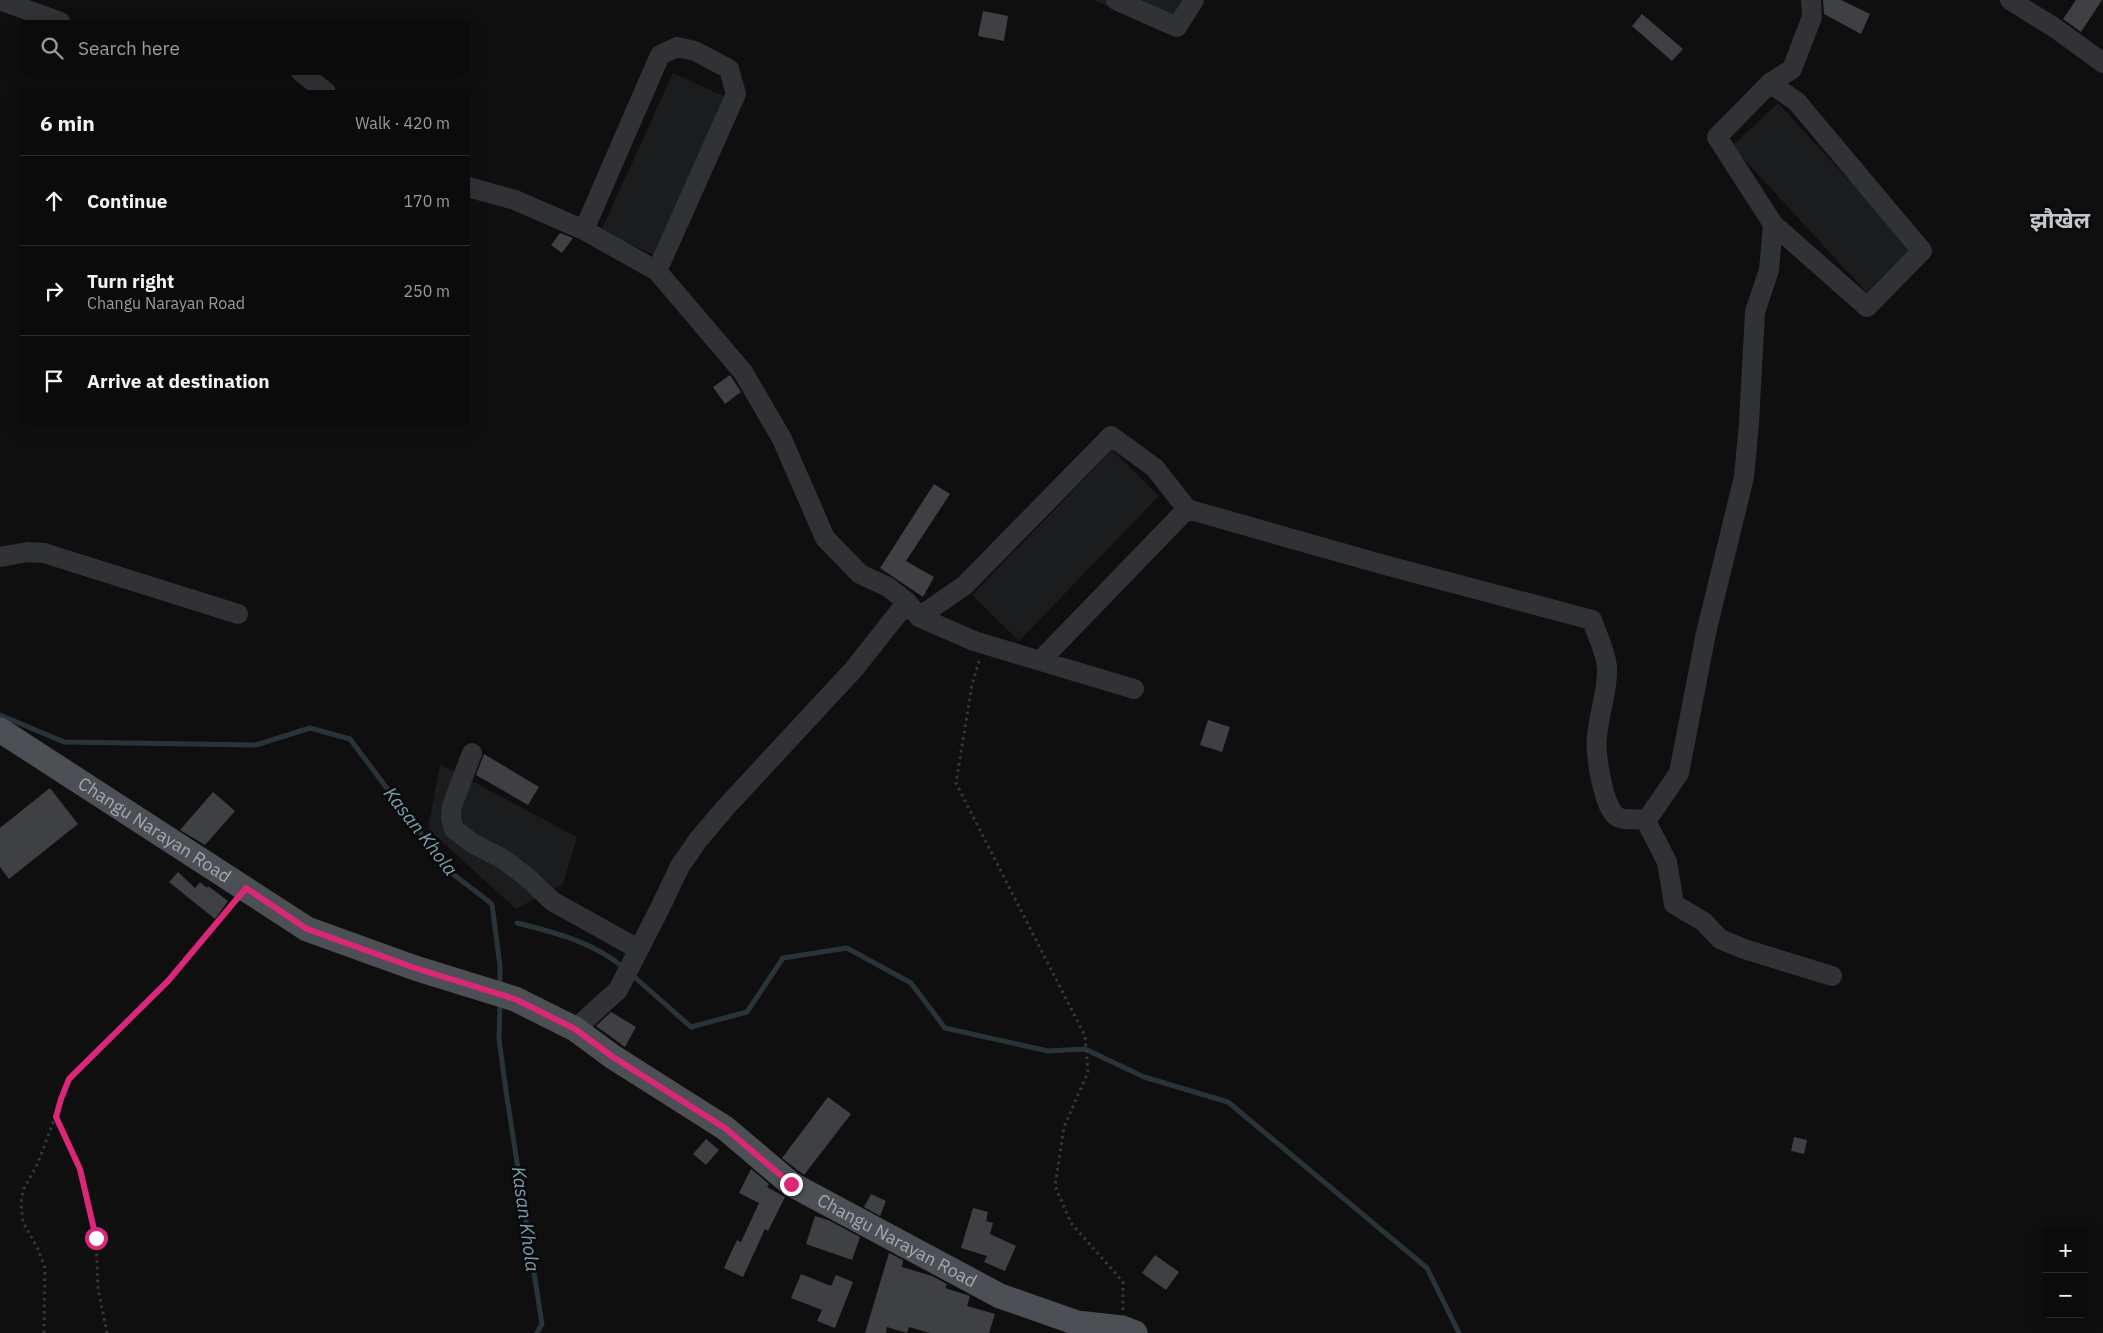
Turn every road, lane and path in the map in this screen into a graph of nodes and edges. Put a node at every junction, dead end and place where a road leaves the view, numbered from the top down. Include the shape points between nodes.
1 (0, 0) edge
2 (1116, 0) edge
3 (1194, 0) edge
4 (1811, 0) edge
5 (2010, 0) edge
6 (55, 20) edge
7 (2103, 63) edge
8 (305, 75) edge
9 (1770, 83) junction
10 (324, 90) edge
11 (470, 189) edge
12 (1772, 224) junction
13 (584, 230) junction
14 (656, 271) junction
15 (1187, 509) junction
16 (0, 557) edge
17 (913, 609) junction
18 (238, 614) dead end
19 (983, 644) junction
20 (1040, 661) junction
21 (1134, 689) dead end
22 (0, 730) edge
23 (472, 753) dead end
24 (1646, 821) junction
25 (246, 888) junction
26 (638, 949) junction
27 (1832, 976) dead end
28 (575, 1029) junction
29 (56, 1117) junction
30 (1128, 1330) edge
31 (44, 1333) edge
32 (107, 1333) edge

1 - 6 street
2 - 3 street via 1178,27
4 - 9 street via 1812,16 1792,69
5 - 7 street
8 - 10 street
9 - 12 street via 1718,138
9 - 12 street via 1797,102 1922,251 1867,307
11 - 13 street via 515,200
12 - 24 street via 1769,270 1755,312 1744,477 1706,633 1679,773
13 - 14 street
13 - 14 street via 660,55 677,47 696,51 729,68 736,94
14 - 17 street via 743,372 782,438 825,538 860,574 888,587
15 - 17 street via 1155,468 1111,436 965,585
15 - 20 street
15 - 24 street via 1592,620 1607,664 1608,684 1597,737 1604,794 1614,815 1621,819
16 - 18 street via 44,553
17 - 19 street
17 - 26 street via 698,840 680,866
19 - 20 street
19 - 30 path via 972,685 956,783 1085,1036 1088,1072 1064,1128 1055,1186 1071,1223 1123,1282
20 - 21 street
22 - 25 main road, Changu Narayan Road
23 - 26 street via 452,806 454,829 528,878 552,901
24 - 27 street via 1666,862 1674,904 1704,922 1720,939
25 - 28 main road, Changu Narayan Road via 307,929 415,968 515,999
25 - 29 path via 168,981 69,1079
26 - 28 street via 618,990
28 - 30 main road, Changu Narayan Road via 725,1128 791,1184 1000,1296 1077,1323
29 - 31 path via 38,1164 23,1190 21,1204 24,1222 45,1268
29 - 32 path via 80,1169 96,1238 98,1288

